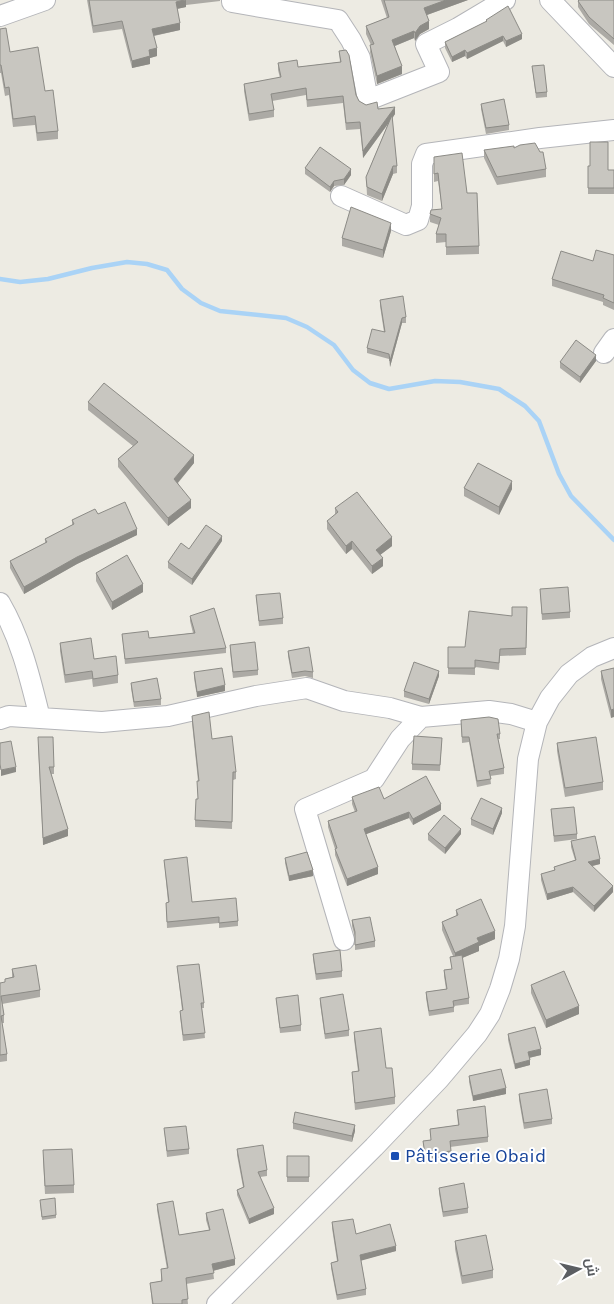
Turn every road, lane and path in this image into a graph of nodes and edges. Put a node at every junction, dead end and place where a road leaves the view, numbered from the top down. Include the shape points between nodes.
1 (45, 0) edge
2 (232, 0) edge
3 (505, 0) edge
4 (550, 0) edge
5 (0, 16) edge
6 (614, 67) edge
7 (614, 130) edge
8 (341, 196) dead end
9 (0, 604) edge
10 (614, 648) edge
11 (421, 716) junction
12 (40, 718) junction
13 (0, 719) edge
14 (537, 722) junction
15 (344, 940) dead end
16 (217, 1304) edge

1 - 5 street
2 - 3 street via 338,20 360,58 368,100 439,72 426,44
4 - 6 street
7 - 8 street via 426,154 422,164 422,206 418,220 406,226
9 - 12 street via 26,660
10 - 14 street via 592,656 569,674
11 - 12 street via 344,701 308,688 168,716 102,722
11 - 14 street via 489,711
11 - 15 street via 400,739 374,780 306,809
12 - 13 street via 9,716
14 - 16 street via 528,759 515,926 509,959 490,1014 439,1079

